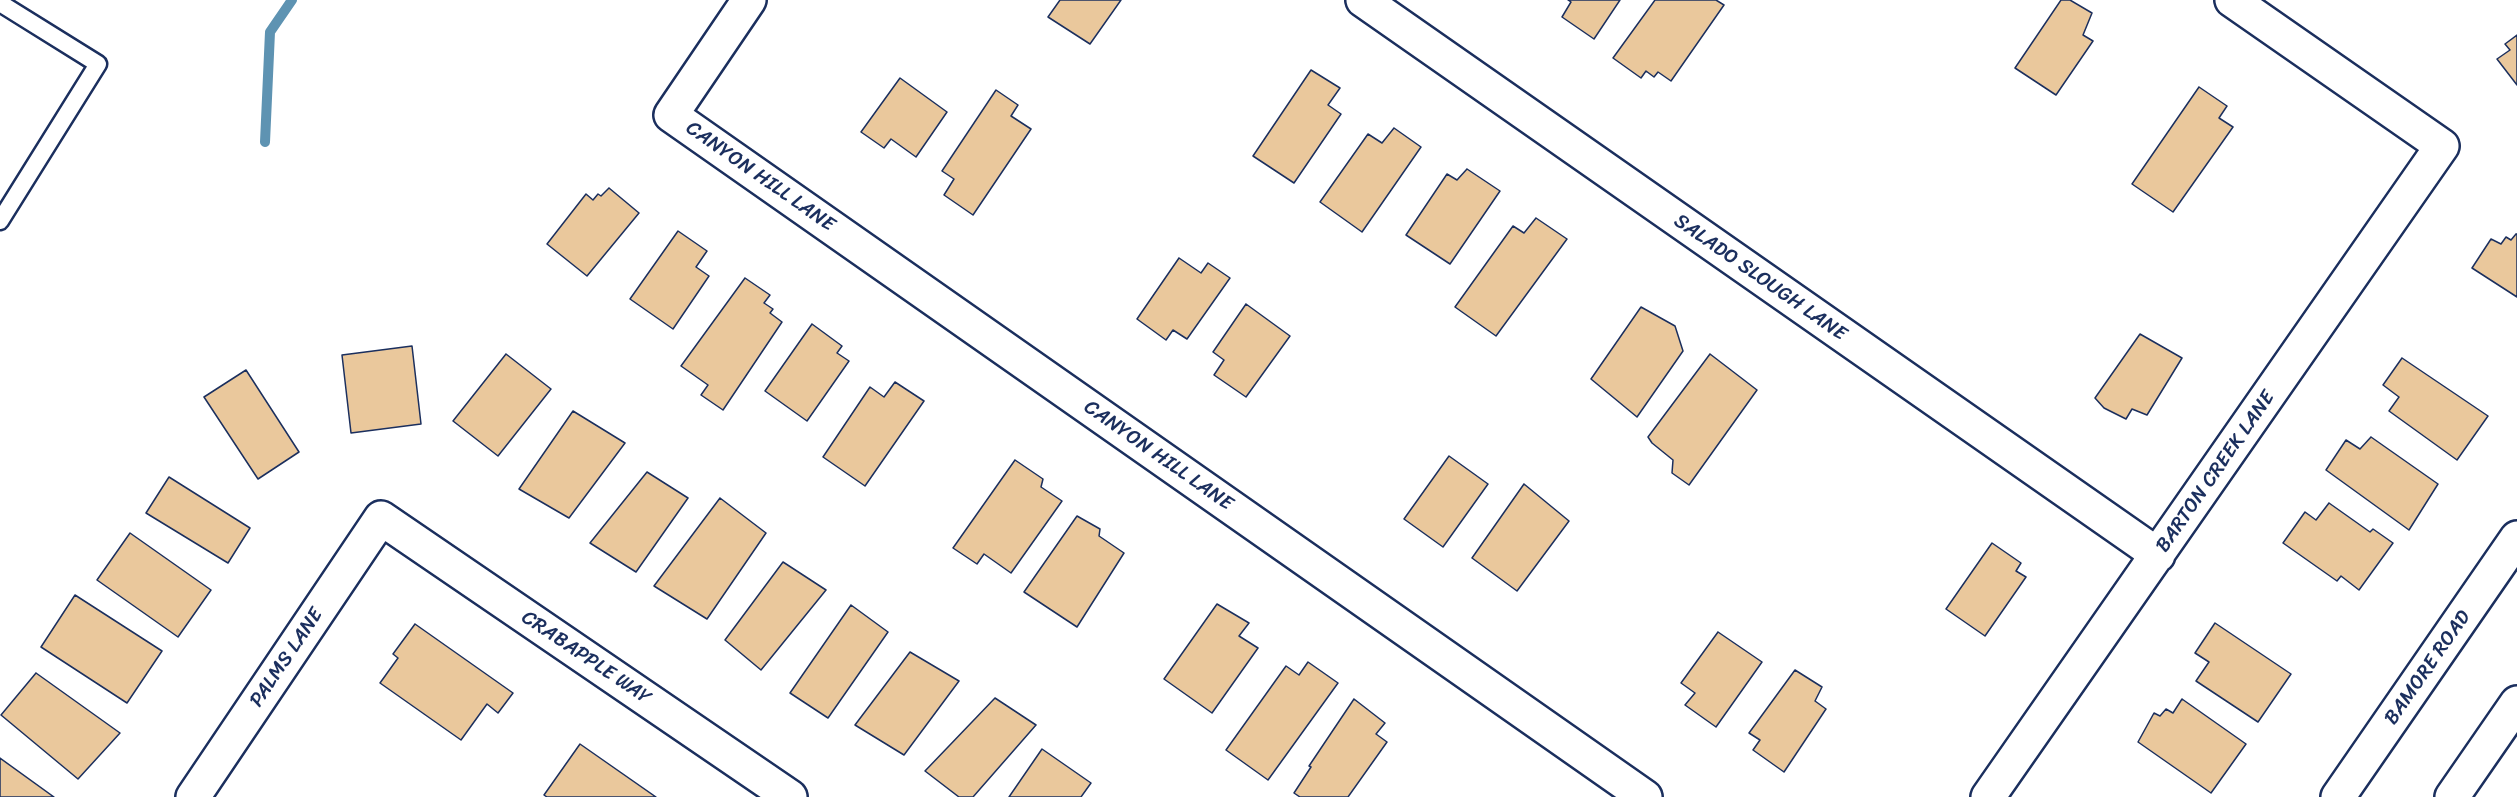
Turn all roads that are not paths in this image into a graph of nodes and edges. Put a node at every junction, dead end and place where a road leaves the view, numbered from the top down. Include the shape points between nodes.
1 (749, 0) edge
2 (1363, 0) edge
3 (2232, 0) edge
4 (0, 3) edge
5 (0, 221) edge
6 (381, 518) joint
7 (2517, 538) edge
8 (2158, 555) junction
9 (2517, 703) edge
10 (787, 796) edge
11 (194, 797) edge
12 (1645, 797) edge
13 (1988, 797) edge
14 (2338, 797) edge
15 (2452, 797) edge

1 - 12 street, CANYON HILL LANE via 671,115
2 - 8 street, SALADO SLOUGH LANE
3 - 8 street, BARTON CREEK LANE via 2442,146
4 - 5 lane via 98,64
6 - 10 street, CRABAPPLE WAY
6 - 11 street, PALMS LANE
7 - 14 street, BAMORE ROAD
8 - 13 street, BARTON CREEK LANE
9 - 15 street

